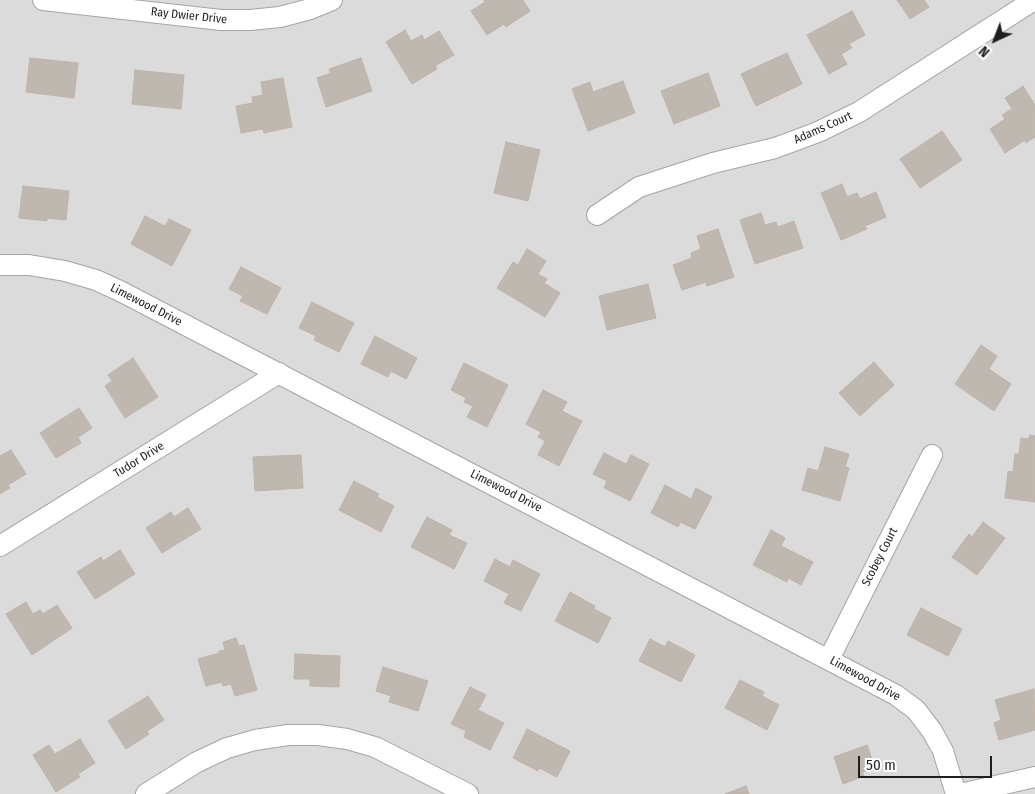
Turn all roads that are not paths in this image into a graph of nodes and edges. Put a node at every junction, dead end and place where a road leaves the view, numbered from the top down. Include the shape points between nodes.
1 (43, 0) edge
2 (332, 0) edge
3 (87, 2) edge
4 (1032, 3) edge
5 (597, 215) dead end
6 (0, 266) edge
7 (279, 373) junction
8 (932, 455) dead end
9 (0, 546) edge
10 (829, 659) junction
11 (1035, 777) edge
12 (146, 794) edge
13 (468, 794) edge
14 (956, 794) edge
15 (960, 794) edge

1 - 3 street, Ray Dwier Drive
2 - 3 street, Ray Dwier Drive via 280,17 250,20 221,20
4 - 5 street, Adams Court via 859,112 818,132 775,148 713,163 639,187
6 - 7 street, Limewood Drive via 29,265 96,280
7 - 9 street, Tudor Drive
7 - 10 street, Limewood Drive
8 - 10 street, Scobey Court
10 - 14 street, Limewood Drive via 896,695 916,710 943,751
11 - 15 street
12 - 13 street via 196,762 227,748 288,735 347,739 375,748

